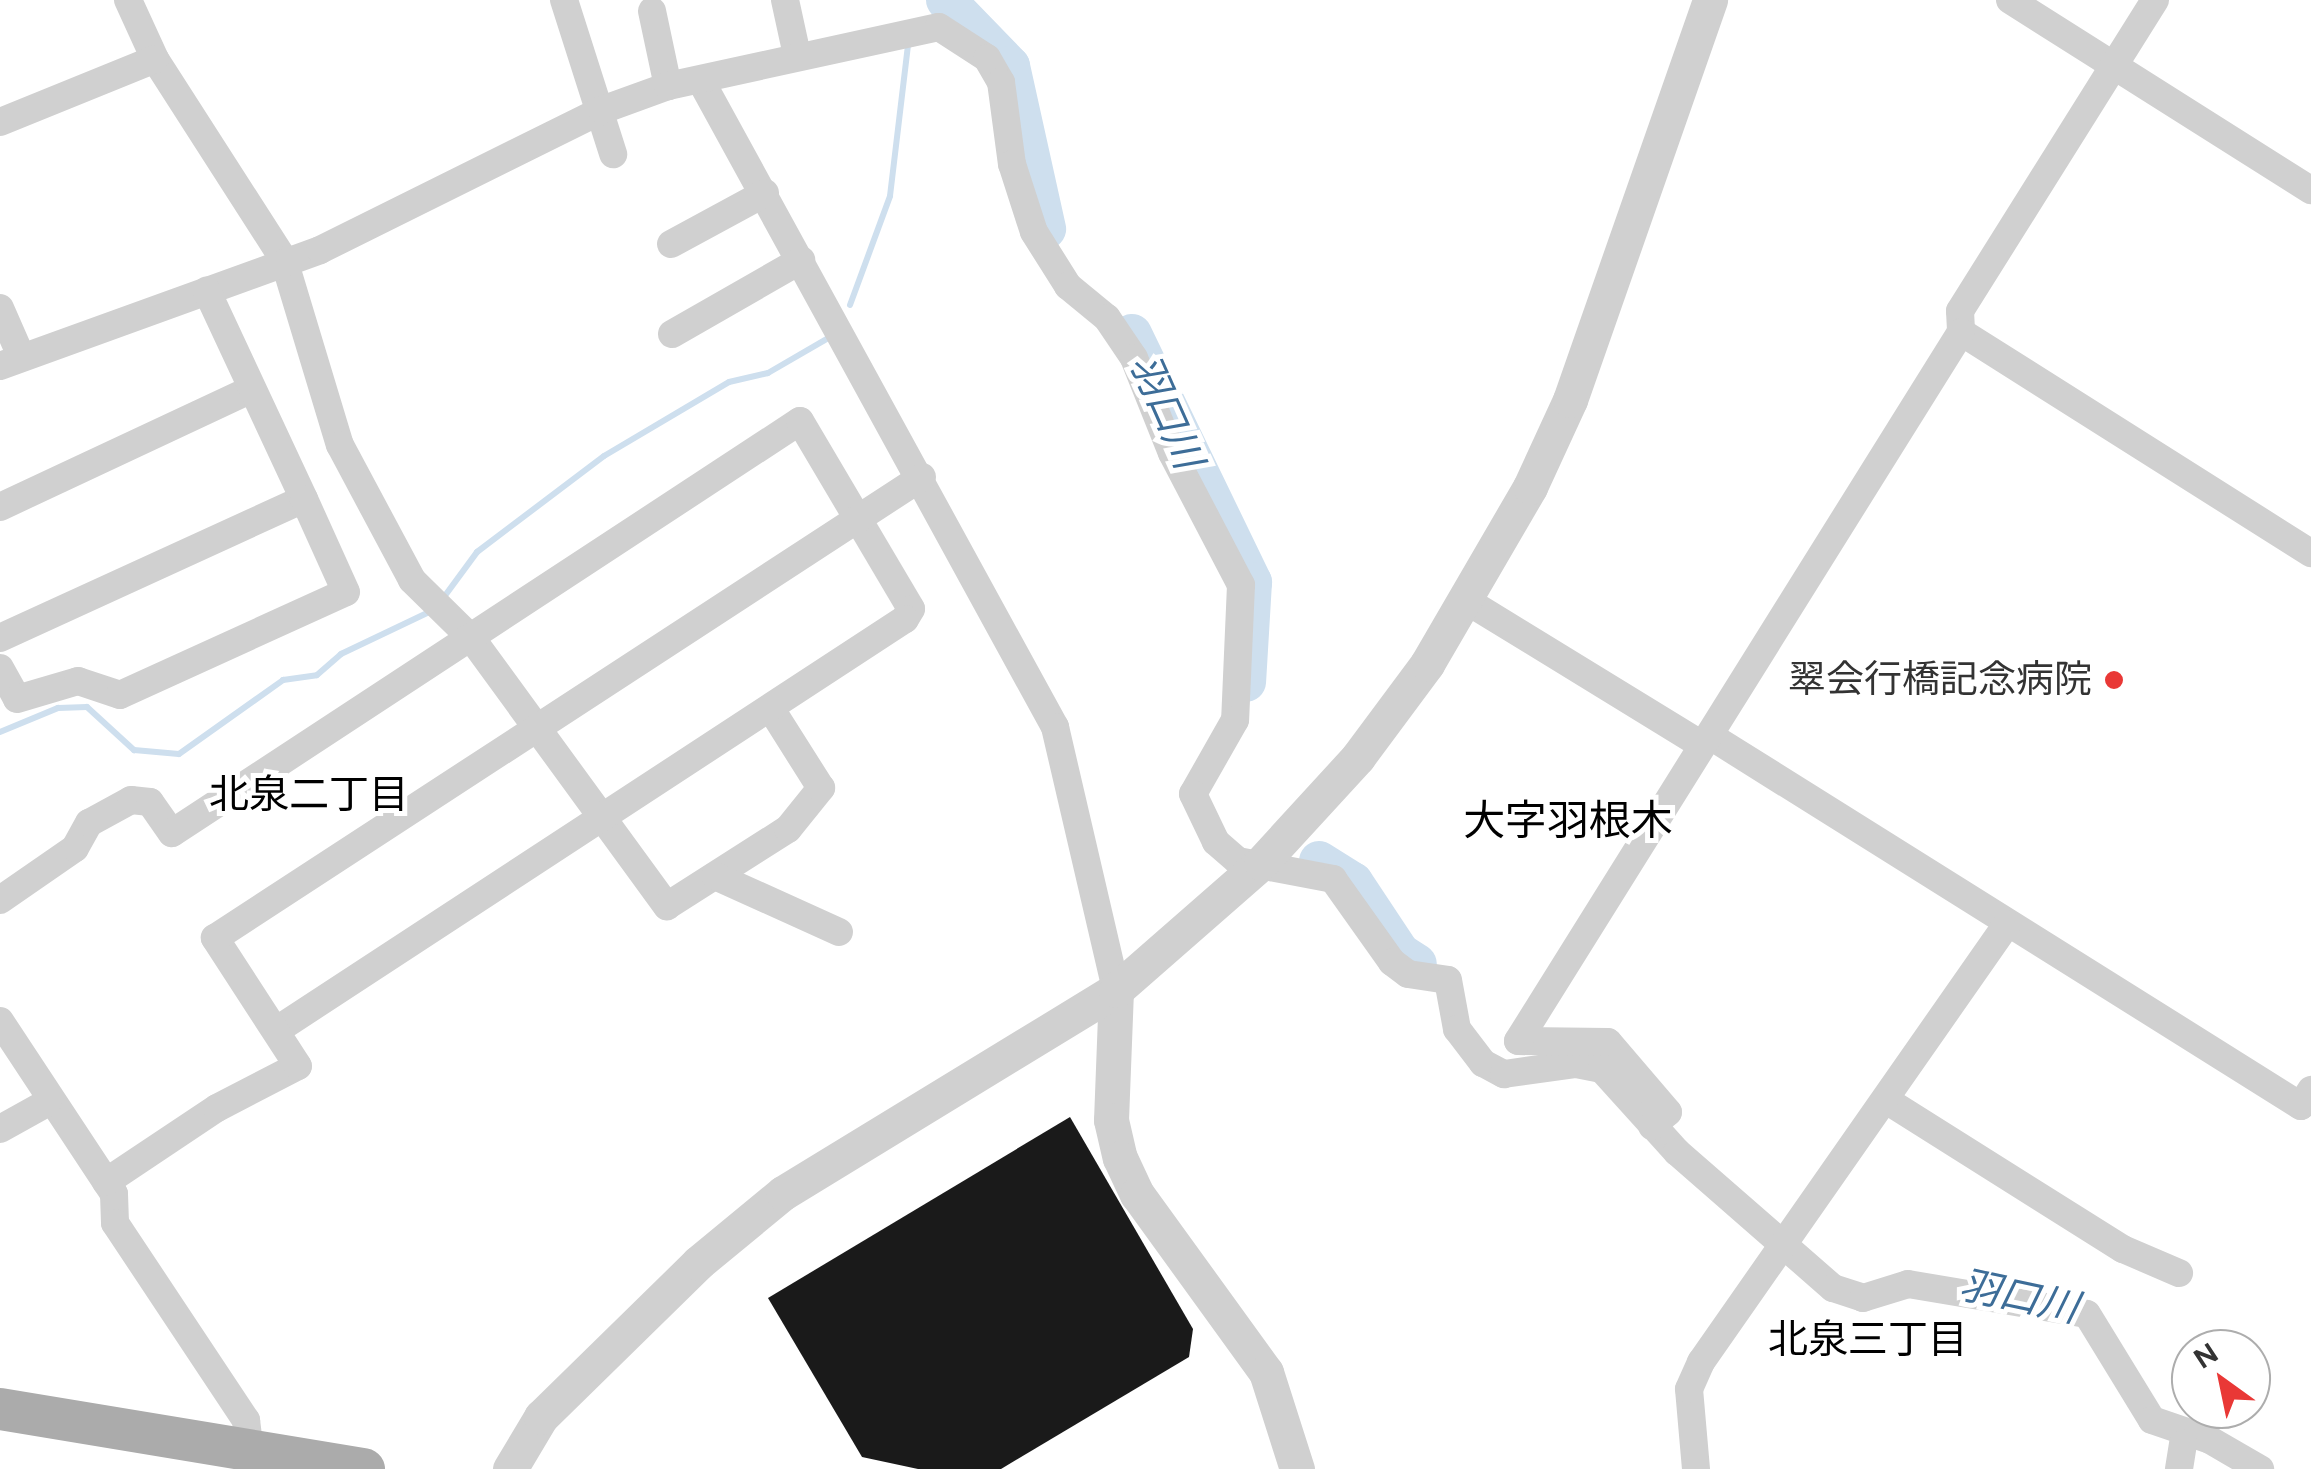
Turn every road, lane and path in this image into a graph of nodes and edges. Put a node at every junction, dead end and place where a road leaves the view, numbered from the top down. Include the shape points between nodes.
1 (128, 0) edge
2 (564, 0) edge
3 (785, 0) edge
4 (927, 0) edge
5 (1710, 0) edge
6 (2010, 0) edge
7 (2155, 0) edge
8 (652, 11) dead end
9 (939, 27) junction
10 (798, 55) junction
11 (155, 59) junction
12 (2113, 66) junction
13 (702, 81) junction
14 (668, 86) junction
15 (602, 110) junction
16 (0, 122) edge
17 (613, 154) dead end
18 (2311, 190) edge
19 (765, 193) junction
20 (671, 244) dead end
21 (284, 260) junction
22 (801, 260) junction
23 (207, 291) junction
24 (0, 308) edge
25 (1961, 332) junction
26 (672, 334) dead end
27 (10, 361) edge
28 (252, 388) junction
29 (922, 477) junction
30 (304, 499) junction
31 (0, 507) edge
32 (854, 522) junction
33 (2311, 553) edge
34 (1466, 601) junction
35 (0, 638) edge
36 (472, 639) junction
37 (0, 668) edge
38 (770, 710) junction
39 (538, 729) junction
40 (1707, 741) junction
41 (604, 821) junction
42 (1261, 863) junction
43 (715, 876) junction
44 (0, 900) edge
45 (2007, 924) junction
46 (839, 932) dead end
47 (1116, 990) junction
48 (0, 1021) edge
49 (277, 1030) junction
50 (2311, 1090) edge
51 (1886, 1100) junction
52 (47, 1104) junction
53 (1652, 1126) junction
54 (0, 1128) edge
55 (106, 1182) junction
56 (1783, 1246) junction
57 (2179, 1272) dead end
58 (0, 1409) edge
59 (250, 1451) junction
60 (320, 1465) edge
61 (364, 1469) edge
62 (510, 1469) edge
63 (1297, 1469) edge
64 (1696, 1469) edge
65 (2260, 1469) edge

1 - 11 street
2 - 15 street
3 - 10 street
4 - 9 street
5 - 34 street via 1570,400 1509,532
6 - 12 street
7 - 12 street
8 - 14 street
9 - 10 street
9 - 42 street via 986,58 1001,82 1012,164 1034,232 1068,286 1106,318 1134,358 1172,453 1241,585 1235,720 1193,794 1216,842 1238,861
10 - 13 street
11 - 16 street
11 - 21 street
12 - 18 street
12 - 25 street via 1960,311
13 - 14 street
13 - 19 street
14 - 15 street
15 - 17 street
15 - 21 street via 390,218
19 - 20 street
19 - 22 street
21 - 23 street
21 - 36 street via 340,445 374,515 412,580
22 - 26 street
22 - 29 street
23 - 27 street
23 - 28 street
24 - 27 street
25 - 33 street
25 - 40 street
28 - 30 street
28 - 31 street
29 - 32 street
29 - 47 street via 1055,726
30 - 35 street
30 - 37 street via 346,592 120,695 78,681 17,699
32 - 36 street via 852,502 800,421
32 - 38 street via 911,609
32 - 39 street
34 - 40 street
34 - 42 street via 1358,757
36 - 39 street
36 - 44 street via 172,832 150,802 132,800 90,823 75,848
38 - 41 street
38 - 43 street via 821,788 788,829
39 - 41 street
39 - 49 street via 215,938
40 - 45 street
40 - 53 street via 1518,1041 1608,1042 1668,1112
41 - 43 street via 667,906
41 - 49 street
42 - 47 street
42 - 53 street via 1333,879 1392,962 1408,974 1448,980 1457,1029 1483,1063 1528,1074 1592,1064
43 - 46 street
45 - 50 street via 2301,1106
45 - 51 street
47 - 62 street via 784,1193 581,1374 541,1417
47 - 63 street via 1111,1120 1120,1158 1137,1194 1266,1372
48 - 52 street
49 - 55 street via 298,1066 218,1108
51 - 56 street
51 - 57 street via 2124,1248
52 - 54 street
52 - 55 street
53 - 56 street
55 - 59 street via 115,1223 246,1420
56 - 64 street via 1689,1389
56 - 65 street via 1851,1296 1908,1284 2087,1314 2152,1420 2210,1440
58 - 59 main road
59 - 60 main road
60 - 61 main road

